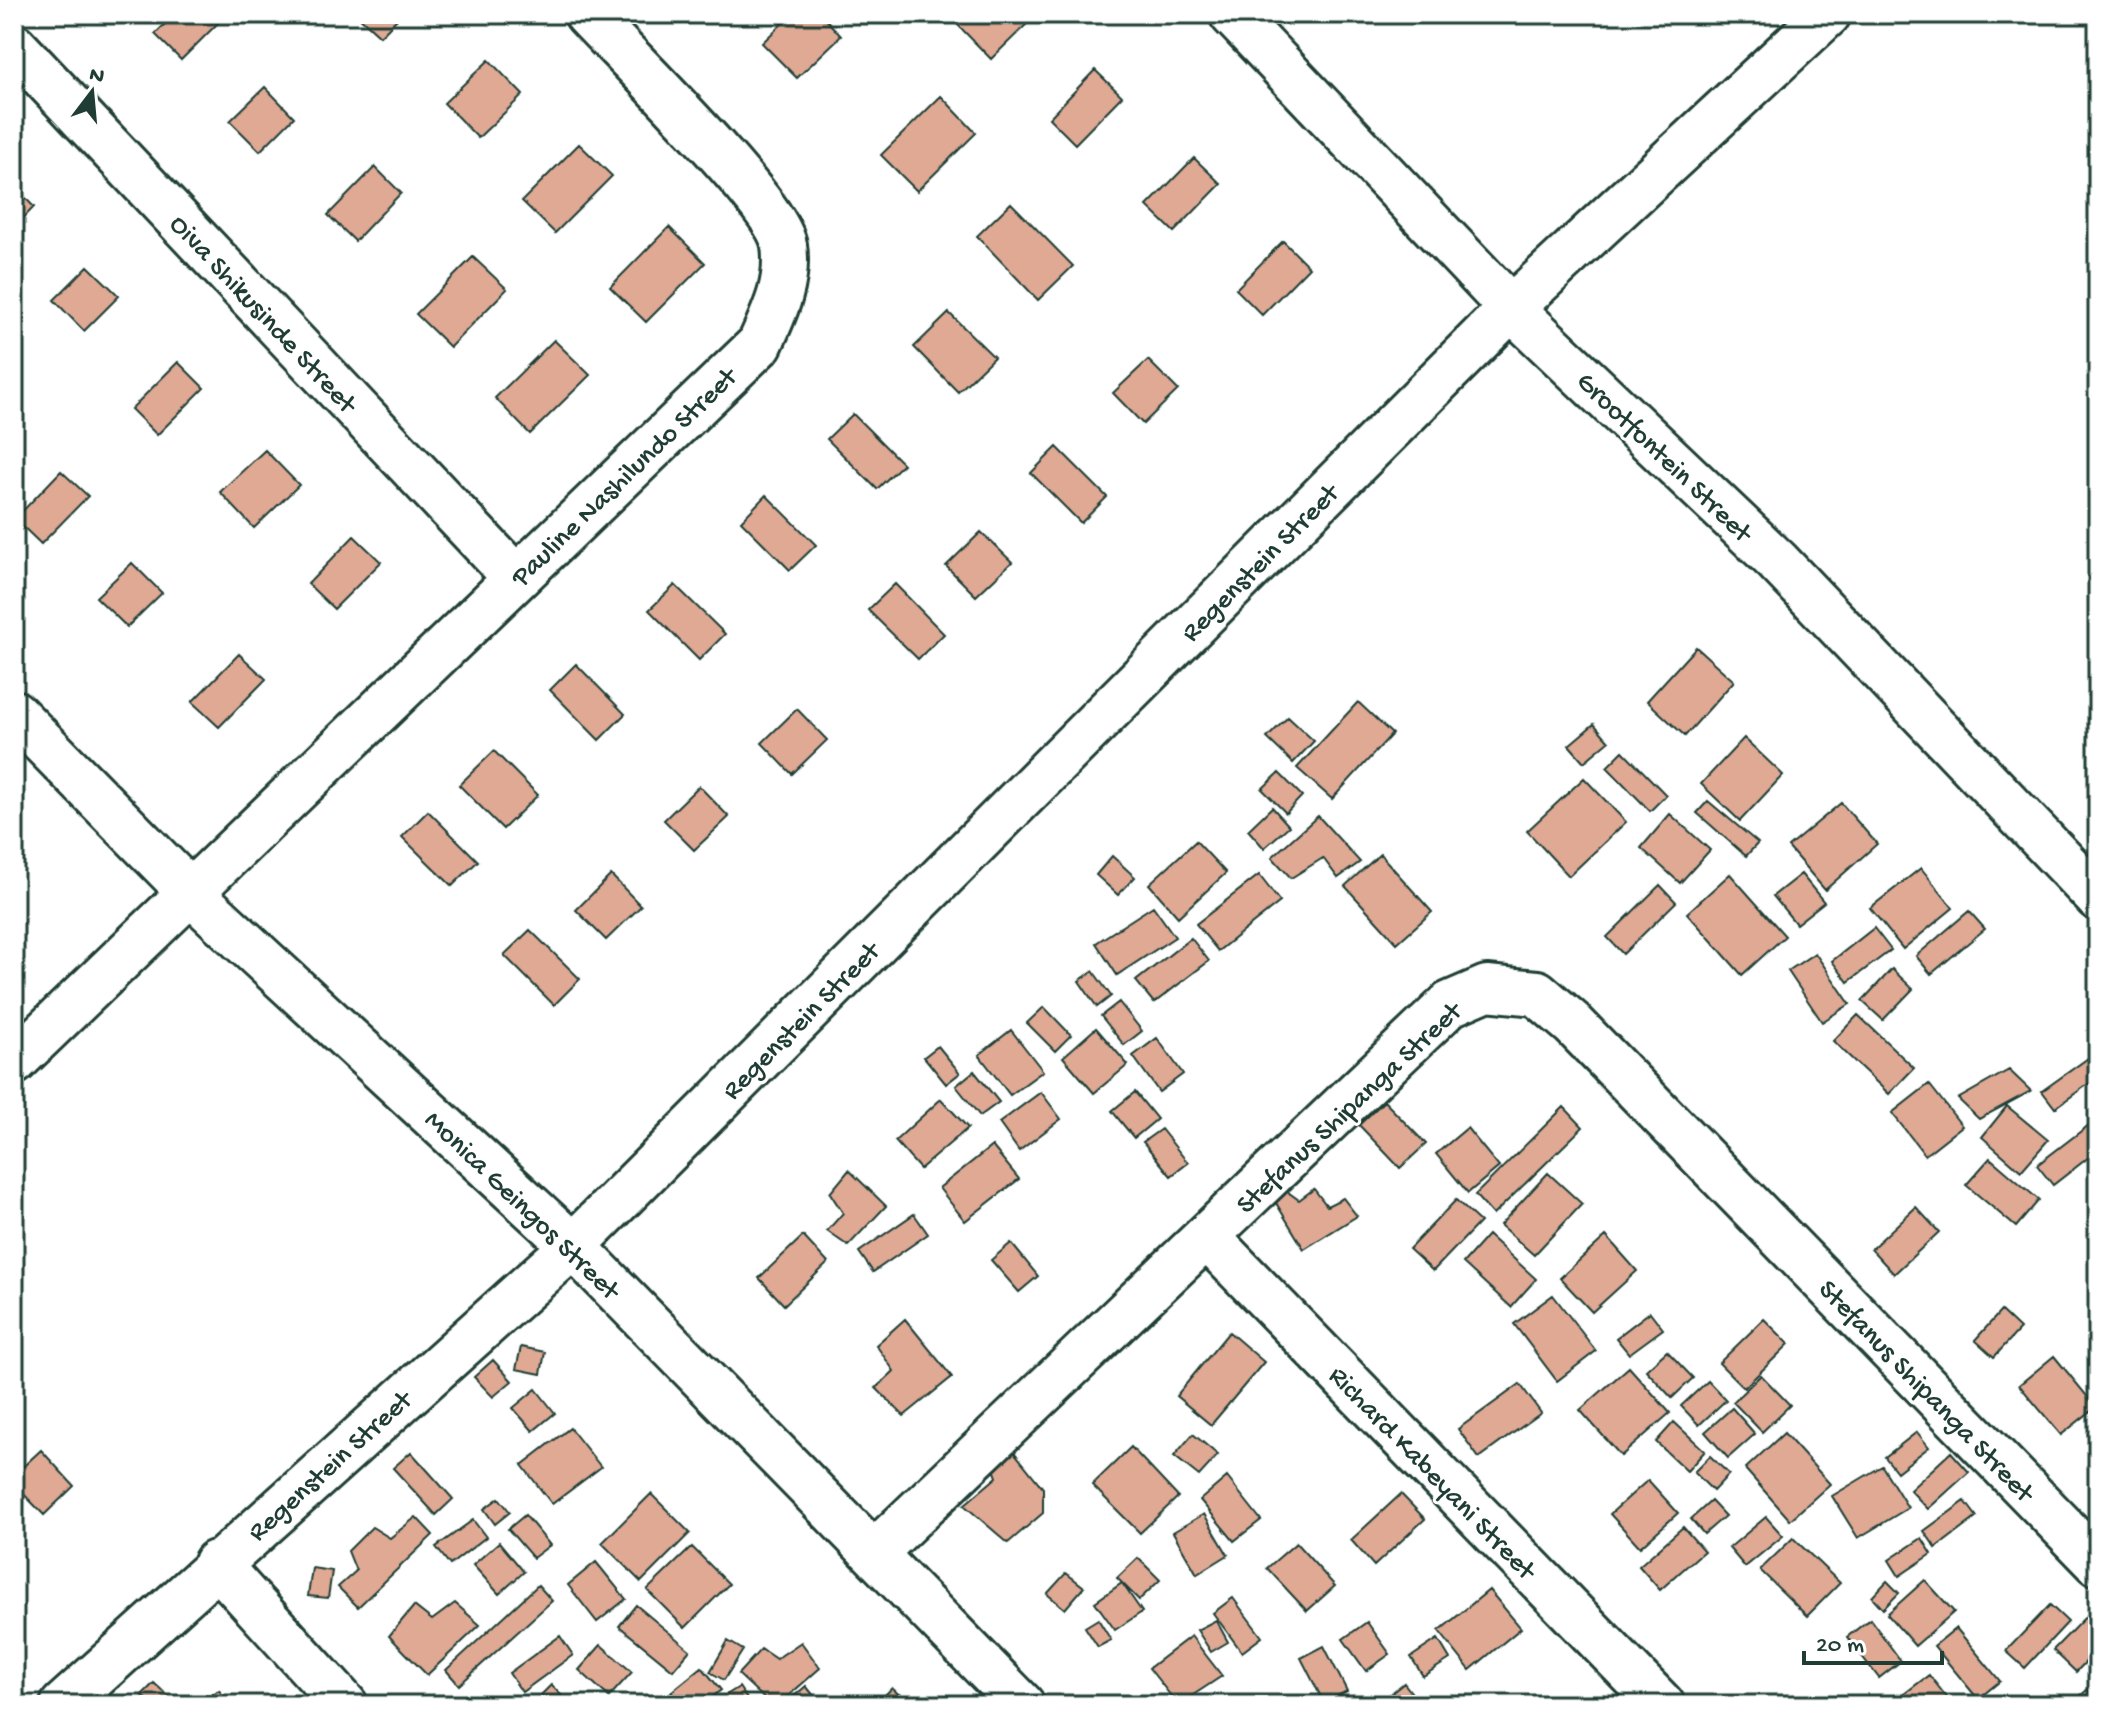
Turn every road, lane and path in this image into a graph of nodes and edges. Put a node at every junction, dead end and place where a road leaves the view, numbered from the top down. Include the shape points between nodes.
1 (587, 14) edge
2 (1232, 14) edge
3 (1828, 14) edge
4 (14, 46) edge
5 (1511, 308) junction
6 (515, 577) junction
7 (14, 713) edge
8 (192, 894) junction
9 (2098, 898) edge
10 (14, 1062) edge
11 (1207, 1237) junction
12 (573, 1246) junction
13 (874, 1553) junction
14 (216, 1563) junction
15 (2098, 1563) edge
16 (63, 1705) edge
17 (345, 1705) edge
18 (1022, 1705) edge
19 (1662, 1705) edge

1 - 6 street, Pauline Nashilundo Street via 761,200 784,242 784,292 760,344
2 - 5 street, Grootfontein Street
3 - 5 street, Regenstein Street
4 - 6 street, Oiva Shikusinde Street
5 - 9 street, Grootfontein Street via 1777,561
5 - 12 street, Regenstein Street
6 - 8 street, Pauline Nashilundo Street
7 - 8 street, Monica Geingos Street
8 - 10 street, Pauline Nashilundo Street
8 - 12 street, Monica Geingos Street
11 - 13 street, Stefanus Shipanga Street
11 - 15 street, Stefanus Shipanga Street via 1450,1004 1487,988 1537,993
11 - 19 street, Richard Kabeyani Street
12 - 13 street, Monica Geingos Street
12 - 14 street, Regenstein Street
13 - 18 street, Monica Geingos Street
14 - 16 street, Regenstein Street
14 - 17 street

